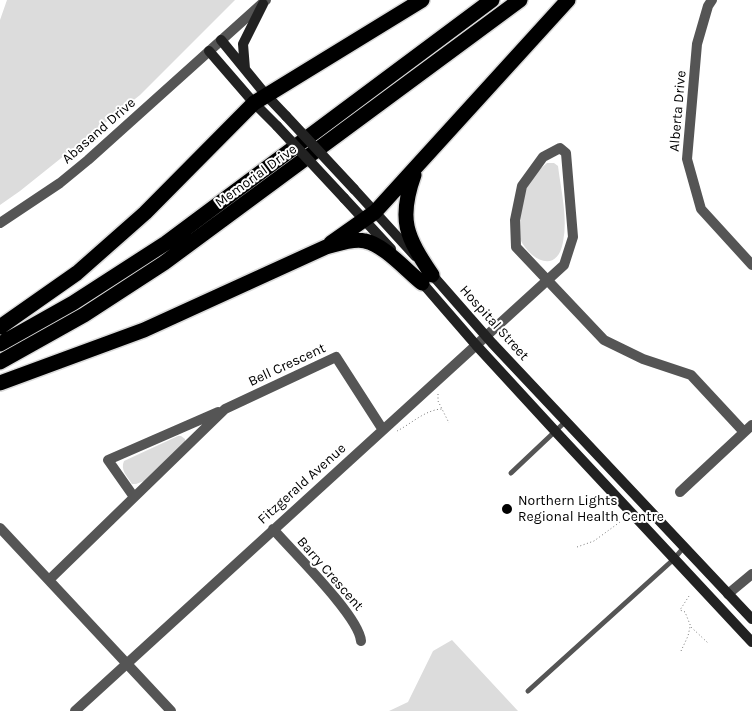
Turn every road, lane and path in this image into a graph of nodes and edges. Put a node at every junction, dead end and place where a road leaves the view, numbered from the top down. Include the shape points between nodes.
1 (422, 0) edge
2 (492, 0) edge
3 (520, 0) edge
4 (568, 0) edge
5 (712, 0) edge
6 (264, 2) edge
7 (222, 40) junction
8 (209, 51) junction
9 (246, 70) junction
10 (260, 99) junction
11 (417, 168) junction
12 (369, 216) junction
13 (0, 223) edge
14 (326, 247) junction
15 (752, 265) edge
16 (427, 279) junction
17 (548, 280) junction
18 (0, 327) edge
19 (486, 336) junction
20 (0, 344) edge
21 (476, 345) junction
22 (0, 362) edge
23 (437, 382) junction
24 (0, 383) edge
25 (440, 405) junction
26 (225, 409) junction
27 (436, 409) junction
28 (443, 409) junction
29 (565, 422) junction
30 (449, 423) dead end
31 (385, 428) junction
32 (748, 429) edge
33 (556, 432) junction
34 (511, 473) dead end
35 (680, 492) dead end
36 (134, 497) junction
37 (620, 522) dead end
38 (0, 528) edge
39 (273, 529) junction
40 (577, 547) dead end
41 (684, 548) junction
42 (674, 560) junction
43 (752, 574) edge
44 (49, 580) junction
45 (728, 594) junction
46 (689, 596) dead end
47 (752, 619) edge
48 (691, 627) junction
49 (361, 641) dead end
50 (752, 642) edge
51 (708, 643) dead end
52 (681, 651) dead end
53 (127, 664) junction
54 (528, 691) dead end
55 (75, 711) edge
56 (171, 711) edge

1 - 10 highway
2 - 20 highway, Memorial Drive via 166,244 73,303
3 - 22 highway, Memorial Drive via 164,263 84,315
4 - 11 highway
5 - 15 street, Alberta Drive via 698,44 688,159 701,209
6 - 7 street, Abasand Drive
6 - 9 main road via 243,44
7 - 8 street, Abasand Drive
7 - 9 main road, Hospital Street
8 - 10 main road
8 - 13 street, Abasand Drive via 81,166
9 - 10 main road, Hospital Street
10 - 12 main road, Hospital Street, bridge via 277,126 344,198
10 - 12 main road, Hospital Street, bridge via 286,116 354,189
10 - 18 highway via 139,219 77,273
11 - 12 highway
11 - 16 highway via 406,196 405,223
12 - 14 highway
12 - 16 main road, Hospital Street
14 - 16 highway via 365,240
14 - 24 highway via 144,330
16 - 19 main road, Hospital Street
16 - 21 main road, Hospital Street
17 - 17 street via 564,265 573,237 566,152 560,148 544,157 522,186 515,220 516,247
17 - 19 street, Fitzgerald Avenue
17 - 32 street via 604,340 643,359 692,375
19 - 21 street, Fitzgerald Avenue
19 - 29 main road, Hospital Street
21 - 23 street, Fitzgerald Avenue
21 - 33 main road, Hospital Street
23 - 25 path
23 - 31 street, Fitzgerald Avenue
25 - 27 path
25 - 28 path
26 - 31 street, Bell Crescent via 336,357
26 - 36 street, Bell Crescent
26 - 36 street, Bell Crescent via 108,460
27 - 28 path
27 - 31 path via 397,431
28 - 30 path
29 - 33 lane
29 - 41 main road, Hospital Street
31 - 39 street, Fitzgerald Avenue
32 - 35 street
33 - 34 lane
33 - 42 main road, Hospital Street
36 - 44 street, Bell Crescent
37 - 40 path via 594,541
38 - 44 street
39 - 49 street, Barry Crescent via 349,614
39 - 53 street, Fitzgerald Avenue
41 - 42 lane
41 - 45 main road, Hospital Street
42 - 50 main road, Hospital Street
42 - 54 lane
43 - 45 street
44 - 53 street
45 - 47 main road, Hospital Street
46 - 48 path via 680,610 685,612
48 - 51 path
48 - 52 path
53 - 55 street, Fitzgerald Avenue
53 - 56 street

